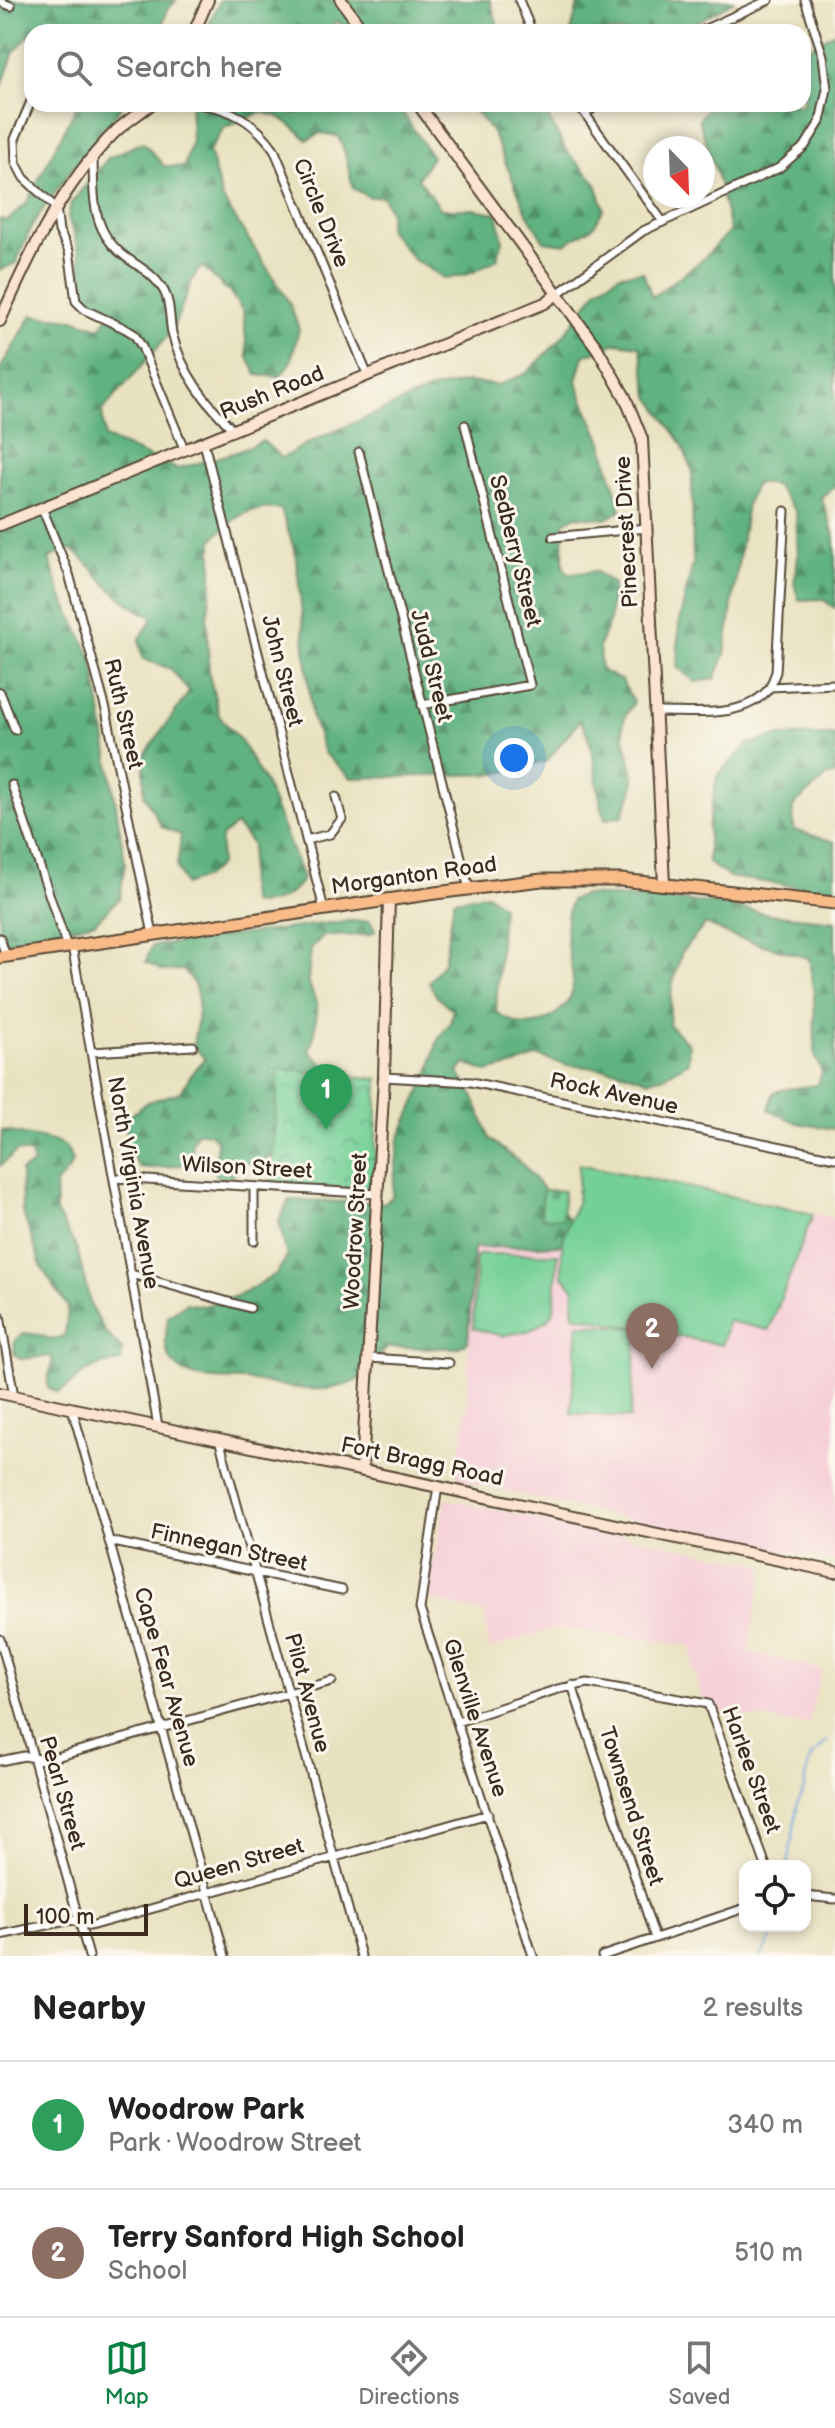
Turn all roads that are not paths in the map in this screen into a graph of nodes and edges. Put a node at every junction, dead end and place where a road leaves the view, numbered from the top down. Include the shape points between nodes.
1 (208, 0) edge
2 (341, 0) edge
3 (519, 0) edge
4 (769, 0) edge
5 (805, 0) edge
6 (0, 2) edge
7 (11, 6) dead end
8 (198, 24) edge
9 (358, 24) edge
10 (529, 24) edge
11 (716, 24) edge
12 (825, 106) junction
13 (835, 108) edge
14 (26, 112) edge
15 (140, 112) edge
16 (231, 112) edge
17 (424, 112) edge
18 (588, 112) edge
19 (585, 114) joint
20 (93, 158) junction
21 (56, 208) junction
22 (663, 222) junction
23 (557, 294) junction
24 (0, 321) edge
25 (368, 376) junction
26 (465, 425) dead end
27 (234, 431) junction
28 (204, 443) junction
29 (185, 451) junction
30 (359, 452) dead end
31 (42, 508) junction
32 (785, 511) dead end
33 (0, 525) edge
34 (647, 528) junction
35 (553, 537) dead end
36 (835, 684) edge
37 (770, 687) junction
38 (0, 692) edge
39 (422, 705) junction
40 (654, 712) junction
41 (15, 730) dead end
42 (12, 785) dead end
43 (336, 797) dead end
44 (306, 840) junction
45 (664, 884) junction
46 (469, 889) junction
47 (389, 899) junction
48 (835, 903) edge
49 (324, 909) junction
50 (153, 934) junction
51 (0, 938) edge
52 (69, 946) junction
53 (3, 956) edge
54 (193, 1046) dead end
55 (91, 1052) junction
56 (384, 1077) junction
57 (835, 1158) edge
58 (114, 1178) junction
59 (254, 1187) junction
60 (378, 1194) junction
61 (254, 1241) dead end
62 (131, 1274) junction
63 (250, 1308) dead end
64 (0, 1316) edge
65 (368, 1358) junction
66 (449, 1363) dead end
67 (0, 1393) edge
68 (14, 1396) junction
69 (72, 1408) junction
70 (158, 1426) junction
71 (219, 1439) junction
72 (362, 1470) junction
73 (438, 1486) junction
74 (109, 1541) junction
75 (255, 1572) junction
76 (835, 1572) edge
77 (342, 1590) dead end
78 (0, 1639) edge
79 (332, 1681) dead end
80 (572, 1685) junction
81 (288, 1694) junction
82 (457, 1722) junction
83 (161, 1729) junction
84 (34, 1758) junction
85 (0, 1761) edge
86 (488, 1814) junction
87 (333, 1857) junction
88 (764, 1860) edge
89 (207, 1892) junction
90 (811, 1897) edge
91 (835, 1899) edge
92 (739, 1910) edge
93 (80, 1922) junction
94 (0, 1935) edge
95 (655, 1938) junction
96 (89, 1956) edge
97 (225, 1956) edge
98 (361, 1956) edge
99 (533, 1956) edge
100 (602, 1956) edge

1 - 8 street
2 - 9 street
3 - 10 street
4 - 11 street
5 - 12 street via 826,66
6 - 7 street
12 - 13 street
12 - 22 street via 814,132 789,162
14 - 21 street via 15,139 16,163
15 - 20 street
16 - 25 street, Circle Drive via 260,131 274,149
17 - 23 street, Pinecrest Drive
18 - 19 street
19 - 22 street
20 - 21 street
20 - 27 street via 100,228 112,247 159,283 184,369
21 - 24 street
21 - 29 street via 76,301 134,334
22 - 23 street via 628,240
23 - 25 street, Rush Road
23 - 34 street, Pinecrest Drive via 612,372 634,418 644,451
25 - 27 street, Rush Road
26 - 39 street, Sedberry Street via 530,685
27 - 28 street, Rush Road
28 - 29 street, Rush Road
28 - 44 street, John Street
29 - 31 street, Rush Road
30 - 39 street, Judd Street
31 - 33 street, Rush Road
31 - 50 street, Ruth Street via 69,574 106,710
32 - 37 street via 776,672
34 - 35 street
34 - 40 street, Pinecrest Drive
36 - 37 street
37 - 40 street via 754,702 728,711
38 - 41 street
39 - 46 street, Judd Street
40 - 45 street, Pinecrest Drive
42 - 52 street, North Virginia Avenue
43 - 44 street via 342,819 334,832
44 - 49 street, John Street
45 - 46 main road, Morganton Road via 570,878
45 - 48 main road, Morganton Road
46 - 47 main road, Morganton Road
47 - 49 main road, Morganton Road
47 - 56 street, Woodrow Street
49 - 50 main road, Morganton Road
50 - 52 main road, Morganton Road
51 - 53 street
52 - 53 main road, Morganton Road
52 - 55 street, North Virginia Avenue
54 - 55 street
55 - 58 street, North Virginia Avenue
56 - 57 street, Rock Avenue via 471,1082
56 - 60 street, Woodrow Street
58 - 59 street, Wilson Street
58 - 62 street, North Virginia Avenue
59 - 60 street, Wilson Street
59 - 61 street
60 - 65 street, Woodrow Street
62 - 63 street
62 - 70 street, North Virginia Avenue
64 - 68 street
65 - 66 street
65 - 72 street, Woodrow Street
67 - 68 street, Fort Bragg Road
68 - 69 street, Fort Bragg Road
69 - 70 street, Fort Bragg Road
69 - 74 street, Cape Fear Avenue
70 - 71 street, Fort Bragg Road
71 - 72 street, Fort Bragg Road
71 - 75 street, Pilot Avenue
72 - 73 street, Fort Bragg Road
73 - 76 street, Fort Bragg Road
73 - 82 street, Glenville Avenue via 420,1609
74 - 75 street, Finnegan Street
74 - 83 street, Cape Fear Avenue
75 - 77 street, Finnegan Street
75 - 81 street, Pilot Avenue
78 - 84 street, Pearl Street
79 - 81 street
80 - 82 street, Harlee Street
80 - 88 street, Harlee Street via 599,1683 708,1704
80 - 95 street, Townsend Street
81 - 83 street
81 - 87 street, Pilot Avenue
82 - 86 street, Glenville Avenue
83 - 84 street via 45,1760
83 - 89 street, Cape Fear Avenue
84 - 85 street
84 - 93 street, Pearl Street
86 - 87 street, Queen Street
86 - 99 street, Glenville Avenue
87 - 89 street, Queen Street
87 - 98 street, Pilot Avenue
89 - 93 street, Queen Street via 90,1926
89 - 97 street, Cape Fear Avenue
90 - 91 street
92 - 95 street
93 - 94 street, Queen Street
93 - 96 street, Pearl Street
95 - 100 street

